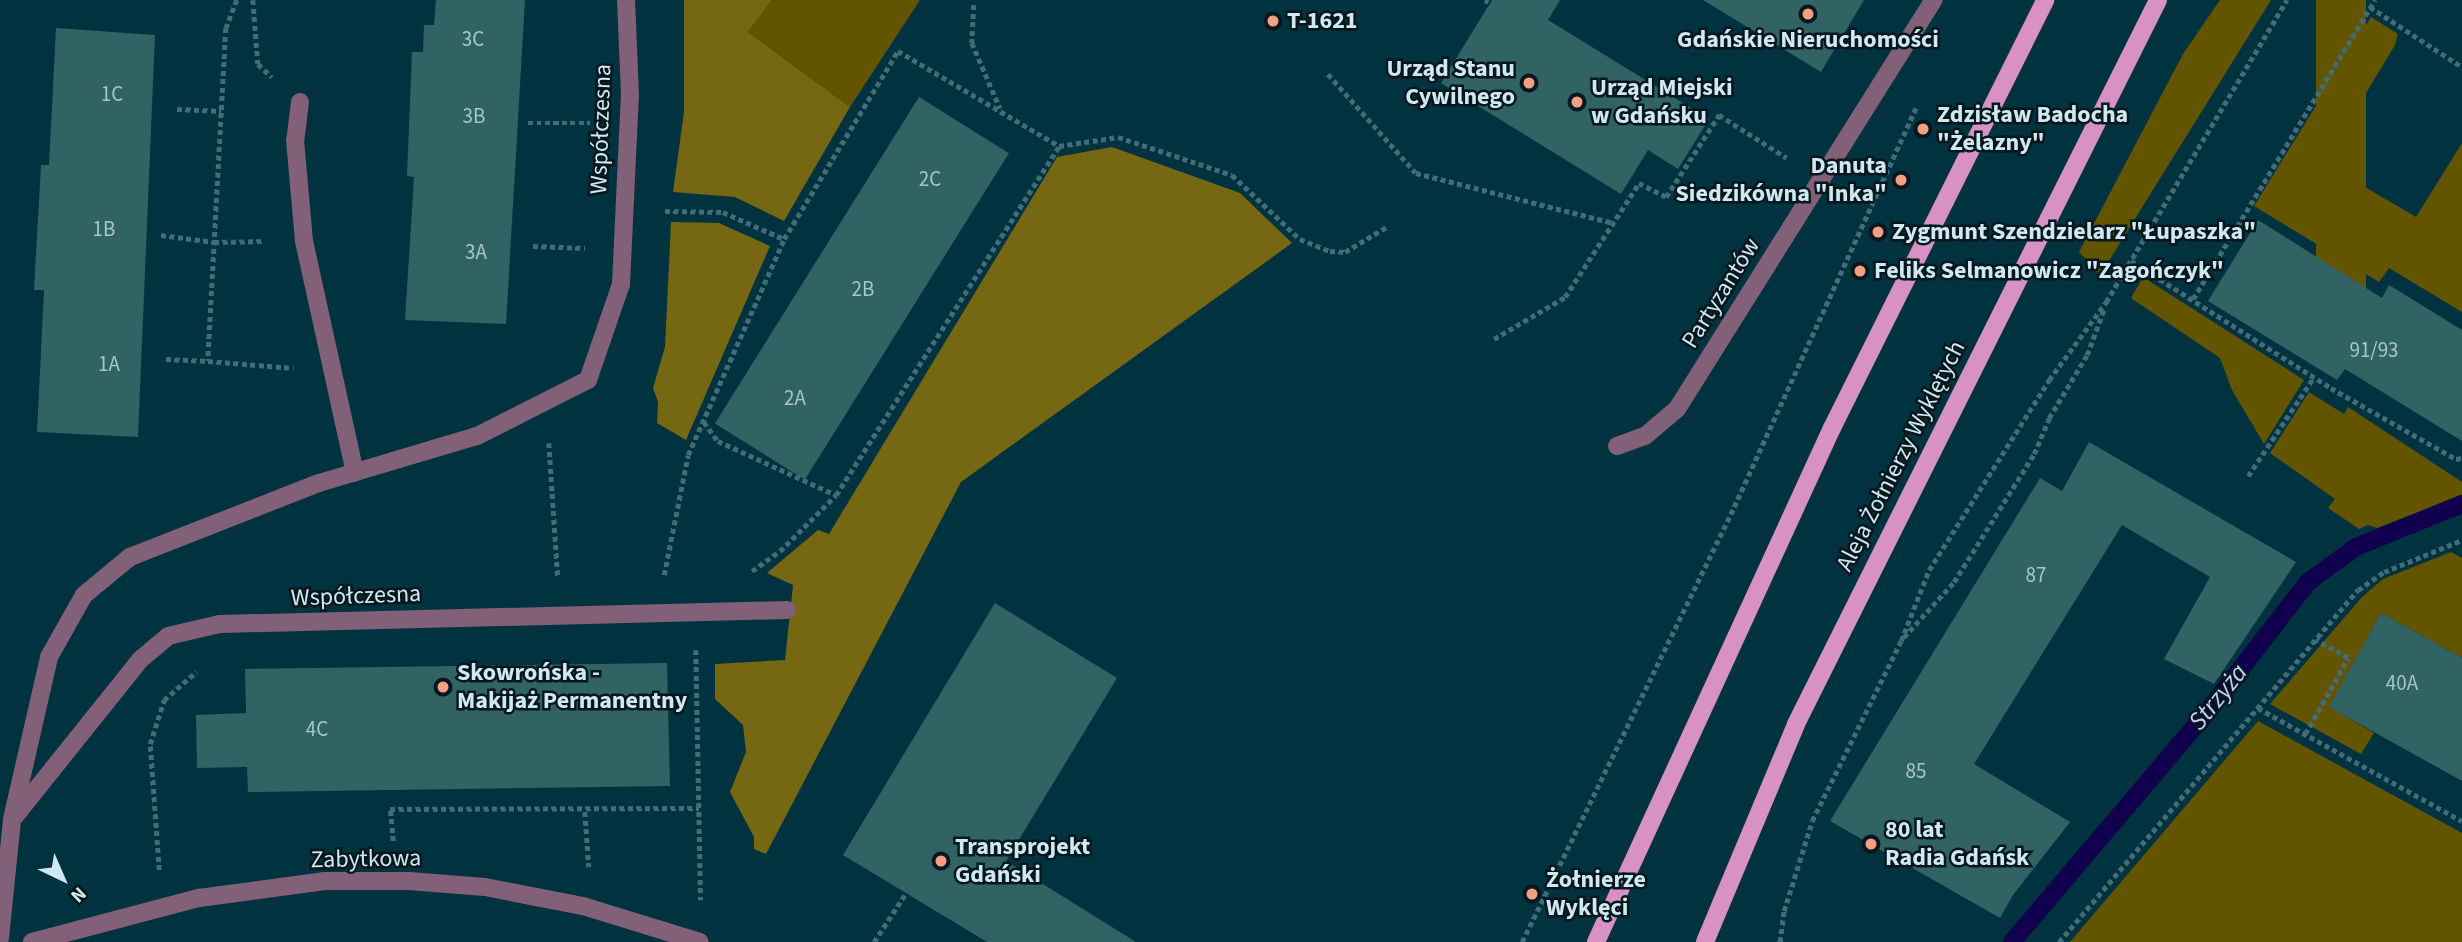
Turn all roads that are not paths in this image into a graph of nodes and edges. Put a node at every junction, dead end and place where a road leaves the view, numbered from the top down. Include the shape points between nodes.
1 (626, 0) edge
2 (1934, 0) edge
3 (2045, 0) edge
4 (2158, 0) edge
5 (300, 102) road end
6 (1617, 446) dead end
7 (355, 472) junction
8 (787, 610) dead end
9 (12, 819) junction
10 (0, 938) edge
11 (32, 942) edge
12 (700, 942) edge
13 (1595, 942) edge
14 (1704, 942) edge

1 - 7 street, Współczesna via 630,95 621,284 588,380 477,436
2 - 6 street, Partyzantów via 1677,409 1645,436
3 - 13 main road via 1832,428
4 - 14 main road, Aleja Żołnierzy Wyklętych via 1796,724
5 - 7 street via 295,140 304,241
7 - 9 street, Współczesna via 130,557 83,595 49,657
8 - 9 street, Współczesna via 220,624 168,636 141,659
9 - 10 street, Współczesna
11 - 12 street, Zabytkowa via 200,898 325,881 409,881 485,887 583,906

